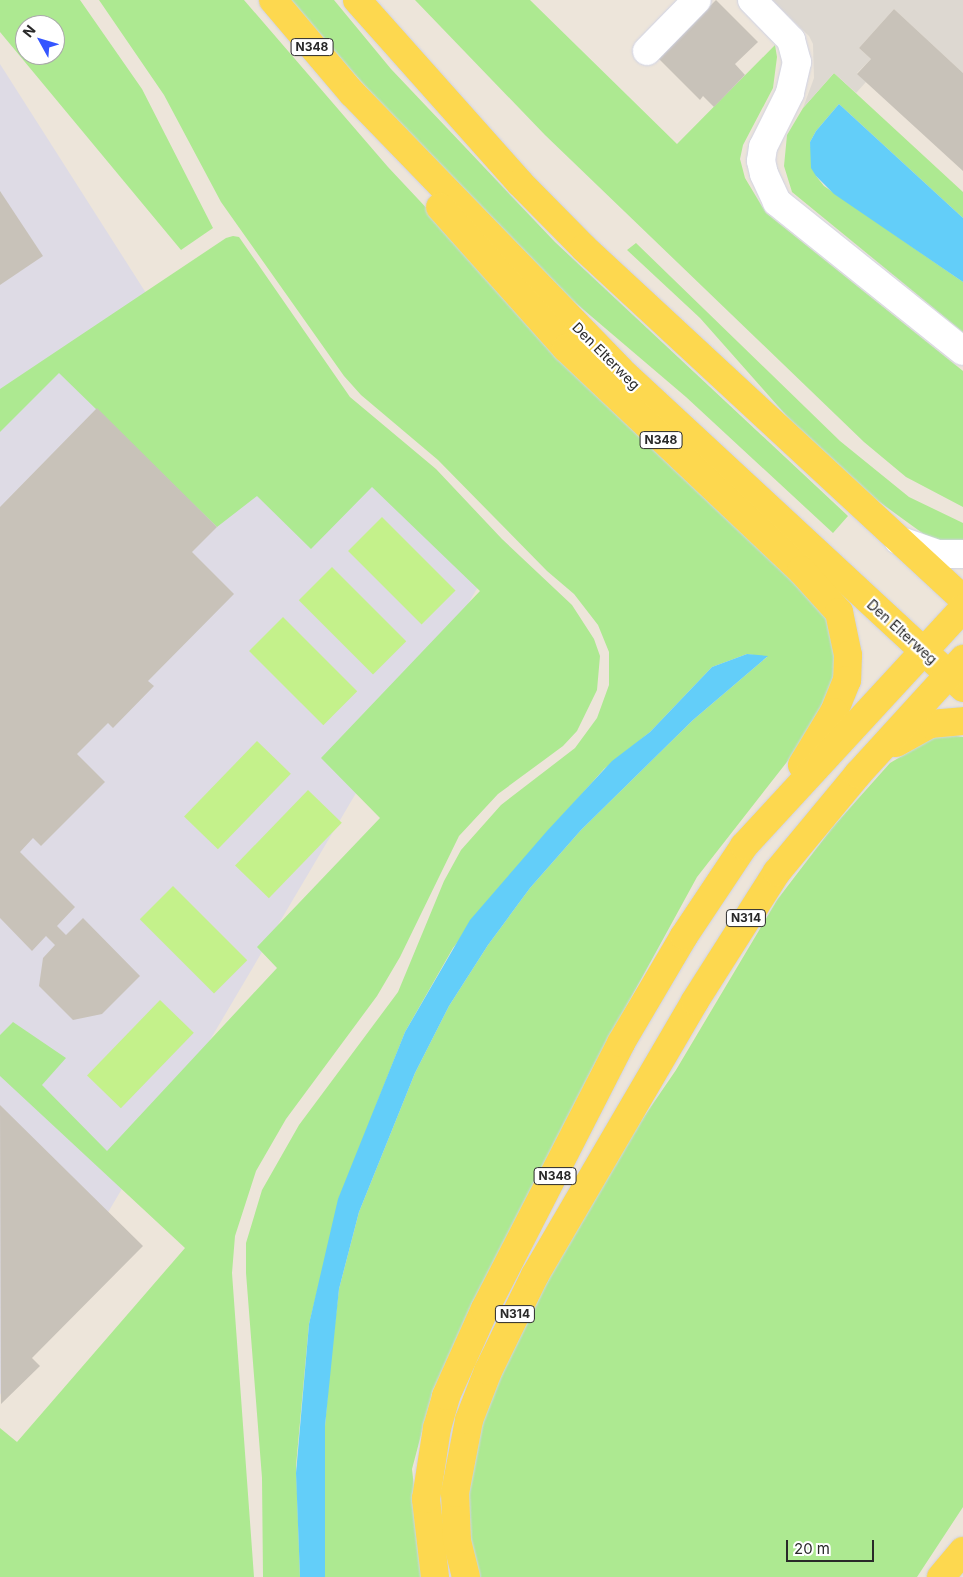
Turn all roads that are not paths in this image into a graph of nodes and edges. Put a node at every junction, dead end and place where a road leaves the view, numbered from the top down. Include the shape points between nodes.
1 (273, 0) edge
2 (357, 0) edge
3 (697, 0) edge
4 (752, 0) edge
5 (648, 51) dead end
6 (352, 93) junction
7 (963, 351) edge
8 (898, 540) junction
9 (963, 554) edge
10 (963, 599) edge
11 (963, 609) edge
12 (924, 652) junction
13 (958, 674) edge
14 (963, 721) edge
15 (858, 774) junction
16 (776, 809) junction
17 (963, 1552) edge
18 (434, 1577) edge
19 (466, 1577) edge
20 (941, 1577) edge
21 (950, 1577) edge

1 - 6 main road, Den Elterweg / N348
2 - 8 main road via 520,183 584,248
3 - 5 lane
4 - 7 lane via 791,40 797,62 790,92 763,147 761,161 764,174 776,202
6 - 12 main road, Den Elterweg / N348 via 620,370
6 - 16 main road, N348 via 448,218 566,348 801,570 839,612 848,655 846,680 834,712
8 - 9 lane via 938,554
8 - 10 main road
11 - 12 main road, N348
12 - 13 main road, Den Elterweg / N348
12 - 16 main road, N348
13 - 15 main road, N314
14 - 15 main road, N314 via 930,724 911,733
15 - 19 main road, N314 via 796,847 744,921 590,1178 509,1325 474,1403 458,1469 456,1518
16 - 18 main road, N348 via 718,883 634,1020 465,1352 444,1404 428,1476 427,1524
17 - 20 main road
17 - 21 main road

